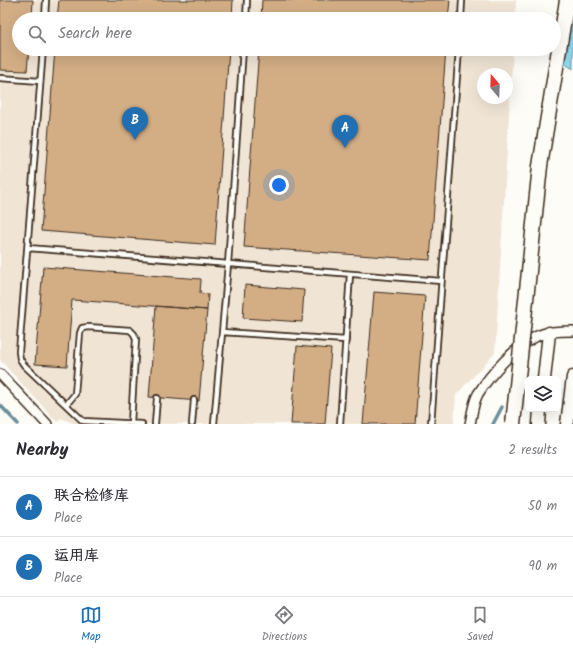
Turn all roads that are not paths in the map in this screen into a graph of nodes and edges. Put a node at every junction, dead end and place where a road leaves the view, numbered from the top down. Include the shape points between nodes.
1 (46, 0) edge
2 (247, 0) edge
3 (462, 0) edge
4 (567, 0) edge
5 (45, 12) edge
6 (246, 12) edge
7 (461, 12) edge
8 (561, 37) edge
9 (42, 56) edge
10 (243, 56) edge
11 (457, 56) edge
12 (558, 56) edge
13 (0, 78) edge
14 (40, 81) junction
15 (28, 248) junction
16 (228, 264) junction
17 (350, 274) junction
18 (441, 281) junction
19 (573, 331) edge
20 (222, 332) junction
21 (549, 333) junction
22 (346, 340) junction
23 (0, 374) edge
24 (544, 376) edge
25 (573, 377) edge
26 (157, 398) dead end
27 (194, 400) dead end
28 (66, 405) junction
29 (540, 412) edge
30 (83, 422) edge
31 (131, 423) edge
32 (47, 424) edge
33 (142, 424) edge
34 (155, 424) edge
35 (192, 424) edge
36 (214, 424) edge
37 (340, 424) edge
38 (432, 424) edge
39 (470, 424) edge
40 (513, 424) edge
41 (539, 424) edge
42 (567, 424) edge

1 - 5 lane
2 - 6 lane
3 - 7 lane
4 - 8 main road, bridge
9 - 14 lane
10 - 16 lane
11 - 18 lane
12 - 40 main road, bridge via 540,166
13 - 14 lane
14 - 15 lane
15 - 16 lane
15 - 28 lane via 20,359
16 - 17 lane
16 - 20 lane
17 - 18 lane
17 - 22 lane
18 - 38 lane
19 - 21 street
20 - 22 lane
20 - 36 lane
21 - 24 main road
21 - 39 street via 537,336 519,348 503,364 478,395
22 - 37 lane
23 - 32 street
25 - 42 main road
26 - 34 lane
27 - 35 lane
28 - 30 lane
28 - 31 lane via 75,394 82,328 130,330 136,339
29 - 41 main road
30 - 31 lane
31 - 33 lane

